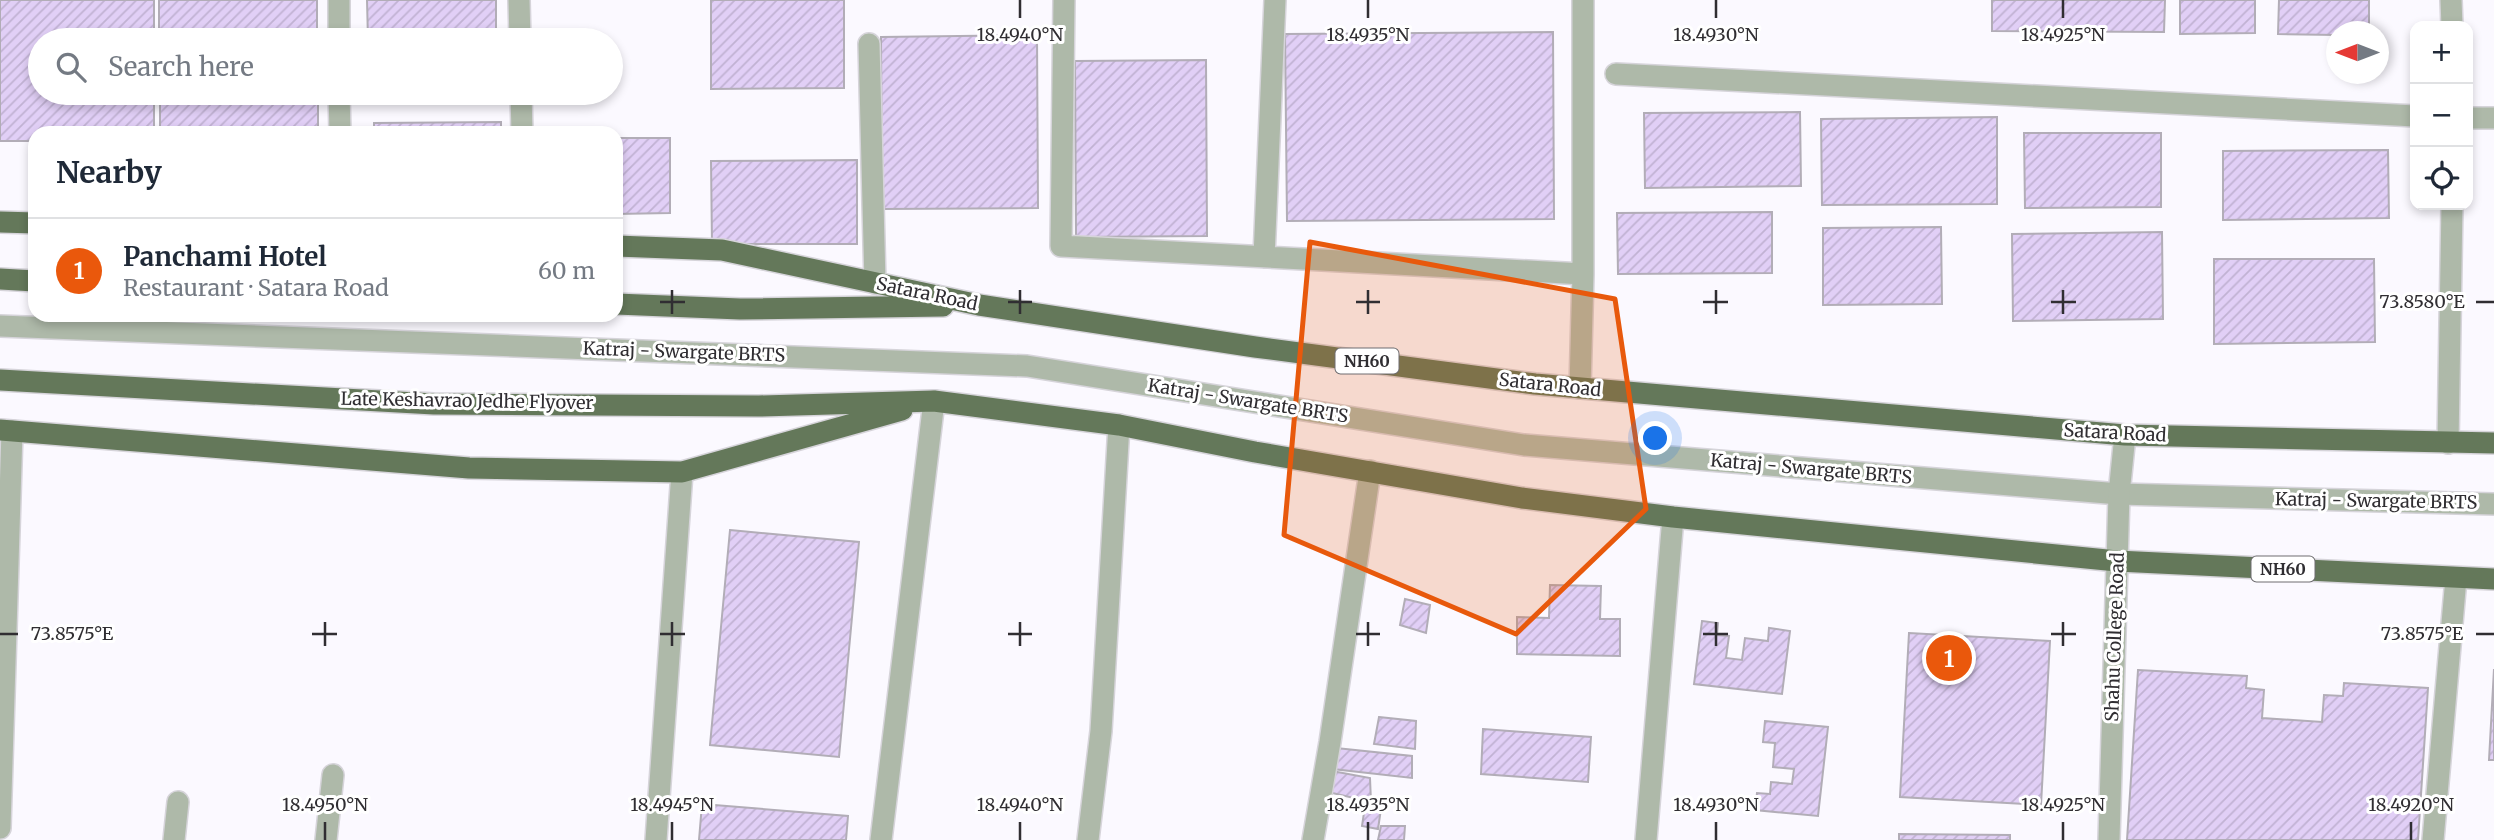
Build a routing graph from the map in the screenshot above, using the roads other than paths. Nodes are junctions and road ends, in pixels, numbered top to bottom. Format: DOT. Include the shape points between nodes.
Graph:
graph roads {
  1 [pos="339,0"];
  2 [pos="519,0"];
  3 [pos="1064,0"];
  4 [pos="1275,0"];
  5 [pos="1583,0"];
  6 [pos="2451,0"];
  7 [pos="2452,21"];
  8 [pos="339,28"];
  9 [pos="520,28"];
  10 [pos="869,44"];
  11 [pos="1616,74"];
  12 [pos="340,105"];
  13 [pos="521,105"];
  14 [pos="2410,116"];
  15 [pos="2473,118"];
  16 [pos="2494,118"];
  17 [pos="340,126"];
  18 [pos="522,126"];
  19 [pos="2452,210"];
  20 [pos="0,222"];
  21 [pos="28,223"];
  22 [pos="623,246"];
  23 [pos="1264,257"];
  24 [pos="1583,274"];
  25 [pos="0,279"];
  26 [pos="28,281"];
  27 [pos="875,283"];
  28 [pos="623,304"];
  29 [pos="979,305"];
  30 [pos="0,326"];
  31 [pos="0,380"];
  32 [pos="1580,388"];
  33 [pos="934,401"];
  34 [pos="1119,425"];
  35 [pos="6,430"];
  36 [pos="2125,435"];
  37 [pos="2448,443"];
  38 [pos="2494,443"];
  39 [pos="1370,471"];
  40 [pos="682,472"];
  41 [pos="2119,494"];
  42 [pos="2494,504"];
  43 [pos="1673,517"];
  44 [pos="2117,561"];
  45 [pos="2456,578"];
  46 [pos="2494,579"];
  47 [pos="333,775"];
  48 [pos="178,802"];
  49 [pos="0,828"];
  50 [pos="174,840"];
  51 [pos="326,840"];
  52 [pos="656,840"];
  53 [pos="881,840"];
  54 [pos="1088,840"];
  55 [pos="1313,840"];
  56 [pos="1646,840"];
  57 [pos="2109,840"];
  58 [pos="2433,840"];
  1 -- 8 [label="street"];
  2 -- 9 [label="street"];
  3 -- 23 [label="street" via="1061,246"];
  4 -- 23 [label="street"];
  5 -- 24 [label="street"];
  6 -- 7 [label="street"];
  10 -- 27 [label="street"];
  11 -- 14 [label="street"];
  12 -- 17 [label="street"];
  13 -- 18 [label="street"];
  15 -- 16 [label="street"];
  19 -- 37 [label="street"];
  20 -- 21 [label="highway"];
  22 -- 27 [label="highway, Satara Road / NH60" via="722,250"];
  23 -- 24 [label="street"];
  24 -- 32 [label="street"];
  25 -- 26 [label="highway"];
  27 -- 29 [label="highway, Satara Road / NH60"];
  28 -- 29 [label="highway" via="740,309"];
  29 -- 32 [label="highway, Satara Road / NH60" via="1255,347"];
  30 -- 41 [label="street, Katraj - Swargate BRTS" via="1027,366 1524,445"];
  31 -- 33 [label="highway, Late Keshavrao Jedhe Flyover / NH60" via="434,404"];
  32 -- 36 [label="highway, Satara Road / NH60"];
  33 -- 34 [label="highway, NH60"];
  33 -- 40 [label="highway"];
  33 -- 53 [label="street"];
  34 -- 39 [label="highway, NH60"];
  34 -- 54 [label="street" via="1101,731"];
  35 -- 40 [label="highway" via="468,468"];
  35 -- 49 [label="street"];
  36 -- 37 [label="highway, Satara Road / NH60"];
  36 -- 41 [label="street, Shahu College Road"];
  37 -- 38 [label="highway, Satara Road / NH60"];
  39 -- 43 [label="highway, NH60" via="1522,498"];
  39 -- 55 [label="street"];
  40 -- 52 [label="street"];
  41 -- 42 [label="street, Katraj - Swargate BRTS"];
  41 -- 44 [label="street, Shahu College Road"];
  43 -- 44 [label="highway, NH60"];
  43 -- 56 [label="street"];
  44 -- 45 [label="highway, NH60"];
  44 -- 57 [label="street, Shahu College Road"];
  45 -- 46 [label="highway, NH60"];
  45 -- 58 [label="street"];
  47 -- 51 [label="street"];
  48 -- 50 [label="street"];
}
